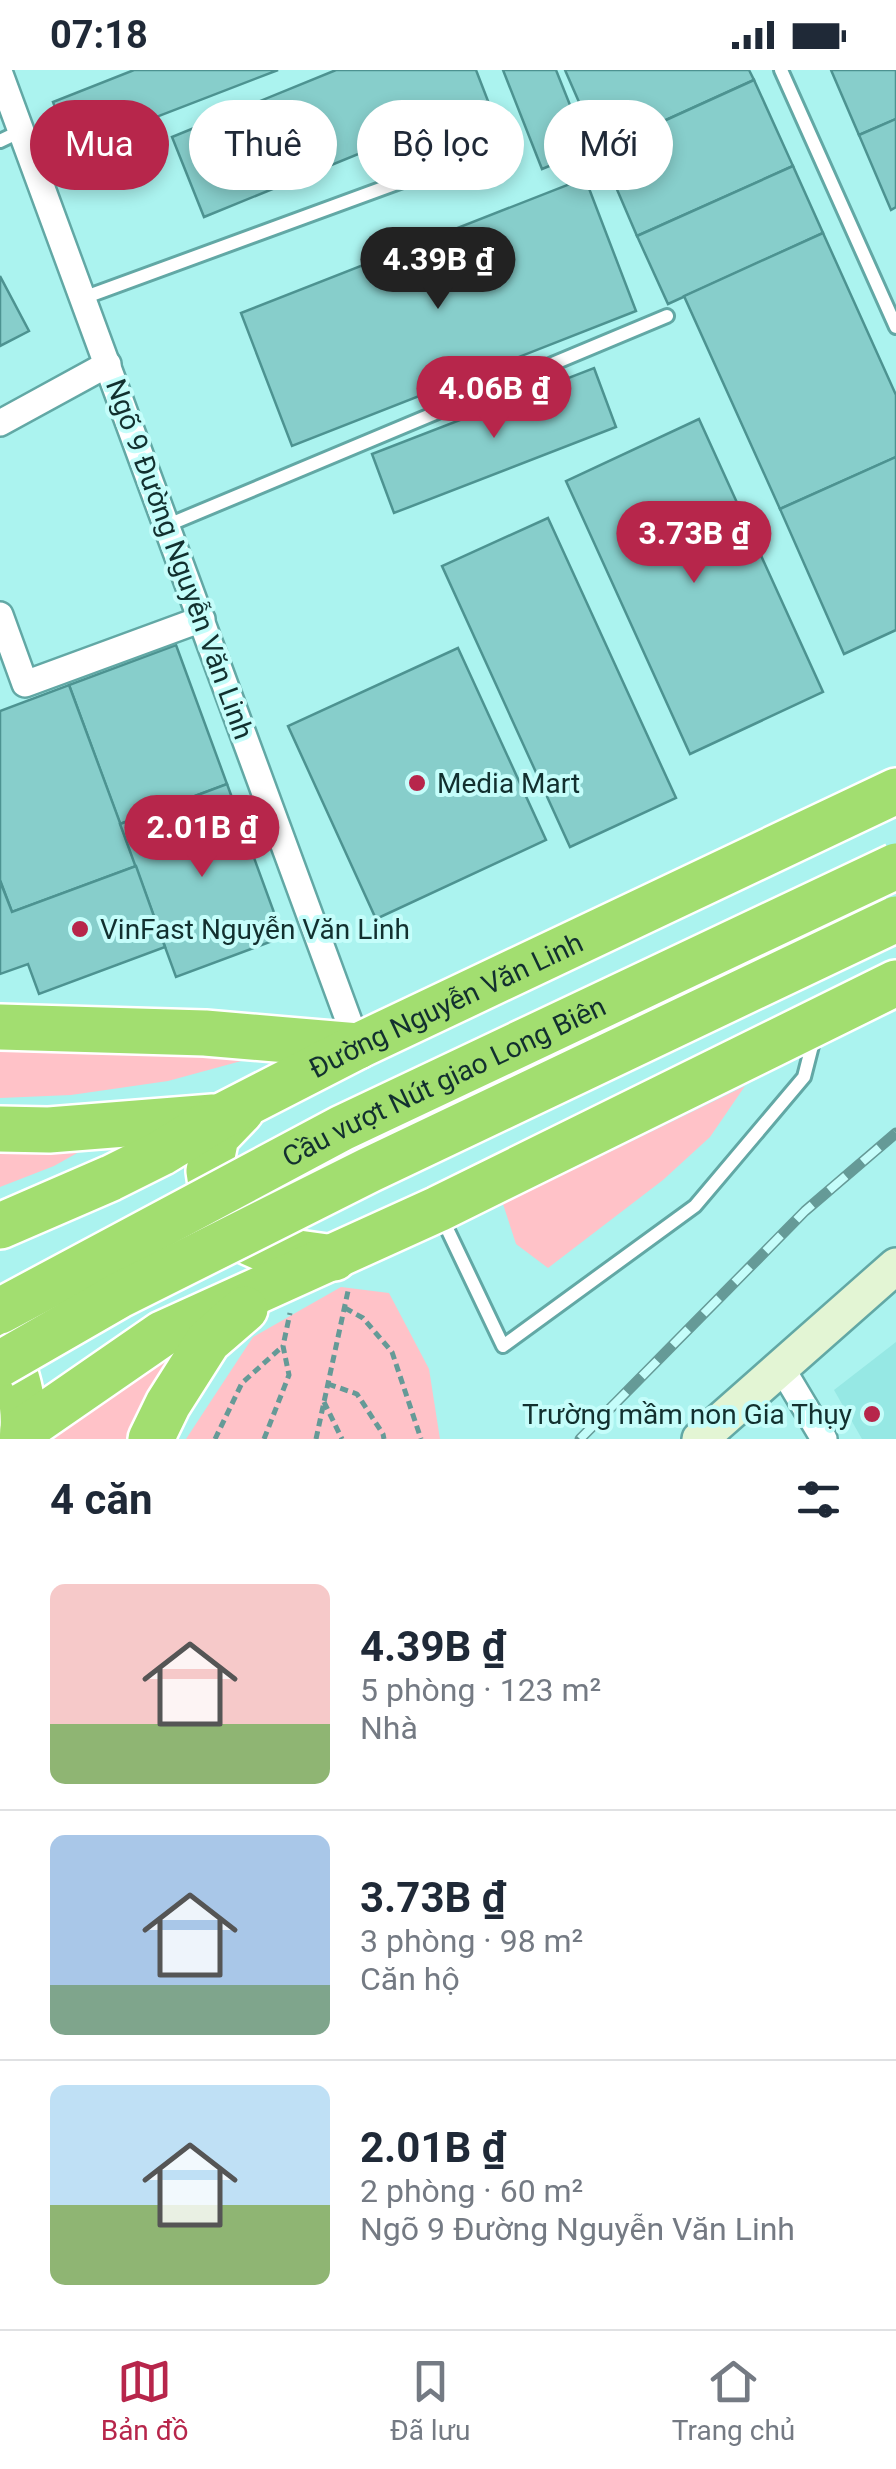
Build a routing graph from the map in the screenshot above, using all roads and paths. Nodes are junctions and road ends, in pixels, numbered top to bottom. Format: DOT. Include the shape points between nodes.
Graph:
graph roads {
  1 [pos="781,70"];
  2 [pos="0,74"];
  3 [pos="11,136"];
  4 [pos="378,190"];
  5 [pos="83,298"];
  6 [pos="667,316"];
  7 [pos="896,327"];
  8 [pos="108,364"];
  9 [pos="0,423"];
  10 [pos="168,525"];
  11 [pos="0,614"];
  12 [pos="202,619"];
  13 [pos="5,645"];
  14 [pos="896,790"];
  15 [pos="896,866"];
  16 [pos="896,920"];
  17 [pos="896,983"];
  18 [pos="818,1022"];
  19 [pos="0,1026"];
  20 [pos="358,1046"];
  21 [pos="234,1110"];
  22 [pos="0,1129"];
  23 [pos="438,1209"];
  24 [pos="0,1226"];
  25 [pos="896,1266"];
  26 [pos="345,1270"];
  27 [pos="283,1292"];
  28 [pos="344,1308"];
  29 [pos="0,1311"];
  30 [pos="0,1331"];
  31 [pos="282,1346"];
  32 [pos="0,1364"];
  33 [pos="781,1367"];
  34 [pos="328,1384"];
  35 [pos="324,1402"];
  36 [pos="22,1434"];
  37 [pos="151,1439"];
  38 [pos="215,1439"];
  39 [pos="264,1439"];
  40 [pos="316,1439"];
  41 [pos="342,1439"];
  42 [pos="384,1439"];
  43 [pos="421,1439"];
  44 [pos="700,1439"];
  45 [pos="824,1439"];
  1 -- 7 [label="lane"];
  2 -- 3 [label="street, Ngõ 9 Đường Nguyễn Văn Linh"];
  3 -- 5 [label="street, Ngõ 9 Đường Nguyễn Văn Linh"];
  4 -- 5 [label="lane"];
  5 -- 8 [label="street, Ngõ 9 Đường Nguyễn Văn Linh"];
  6 -- 10 [label="lane"];
  8 -- 9 [label="street"];
  8 -- 10 [label="street, Ngõ 9 Đường Nguyễn Văn Linh"];
  10 -- 12 [label="street, Ngõ 9 Đường Nguyễn Văn Linh"];
  11 -- 13 [label="street"];
  12 -- 13 [label="street" via="25,684"];
  12 -- 20 [label="street, Ngõ 9 Đường Nguyễn Văn Linh"];
  14 -- 20 [label="highway, Đường Nguyễn Văn Linh"];
  15 -- 29 [label="highway, Cầu vượt Nút giao Long Biên, bridge" via="342,1128"];
  16 -- 32 [label="highway, Cầu vượt Nút giao Long Biên, bridge" via="368,1170 118,1296"];
  17 -- 18 [label="highway"];
  18 -- 23 [label="highway"];
  18 -- 23 [label="lane" via="804,1076 695,1206 503,1346"];
  19 -- 20 [label="highway"];
  20 -- 21 [label="highway, Đường Nguyễn Văn Linh"];
  21 -- 22 [label="highway"];
  21 -- 24 [label="highway, Đường Nguyễn Văn Linh" via="112,1178"];
  21 -- 26 [label="highway" via="216,1138 208,1171 214,1205 236,1236"];
  23 -- 26 [label="highway"];
  25 -- 33 [label="street"];
  26 -- 27 [label="highway"];
  26 -- 28 [label="path"];
  27 -- 31 [label="path"];
  27 -- 36 [label="highway" via="162,1334"];
  27 -- 37 [label="highway" via="208,1341"];
  28 -- 34 [label="path"];
  28 -- 43 [label="path" via="363,1318 392,1352"];
  30 -- 36 [label="highway" via="18,1377"];
  31 -- 38 [label="path" via="242,1383"];
  31 -- 39 [label="path" via="290,1375"];
  33 -- 44 [label="street"];
  33 -- 45 [label="street"];
  34 -- 35 [label="path"];
  34 -- 42 [label="path" via="357,1394"];
  35 -- 40 [label="path"];
  35 -- 41 [label="path"];
}
